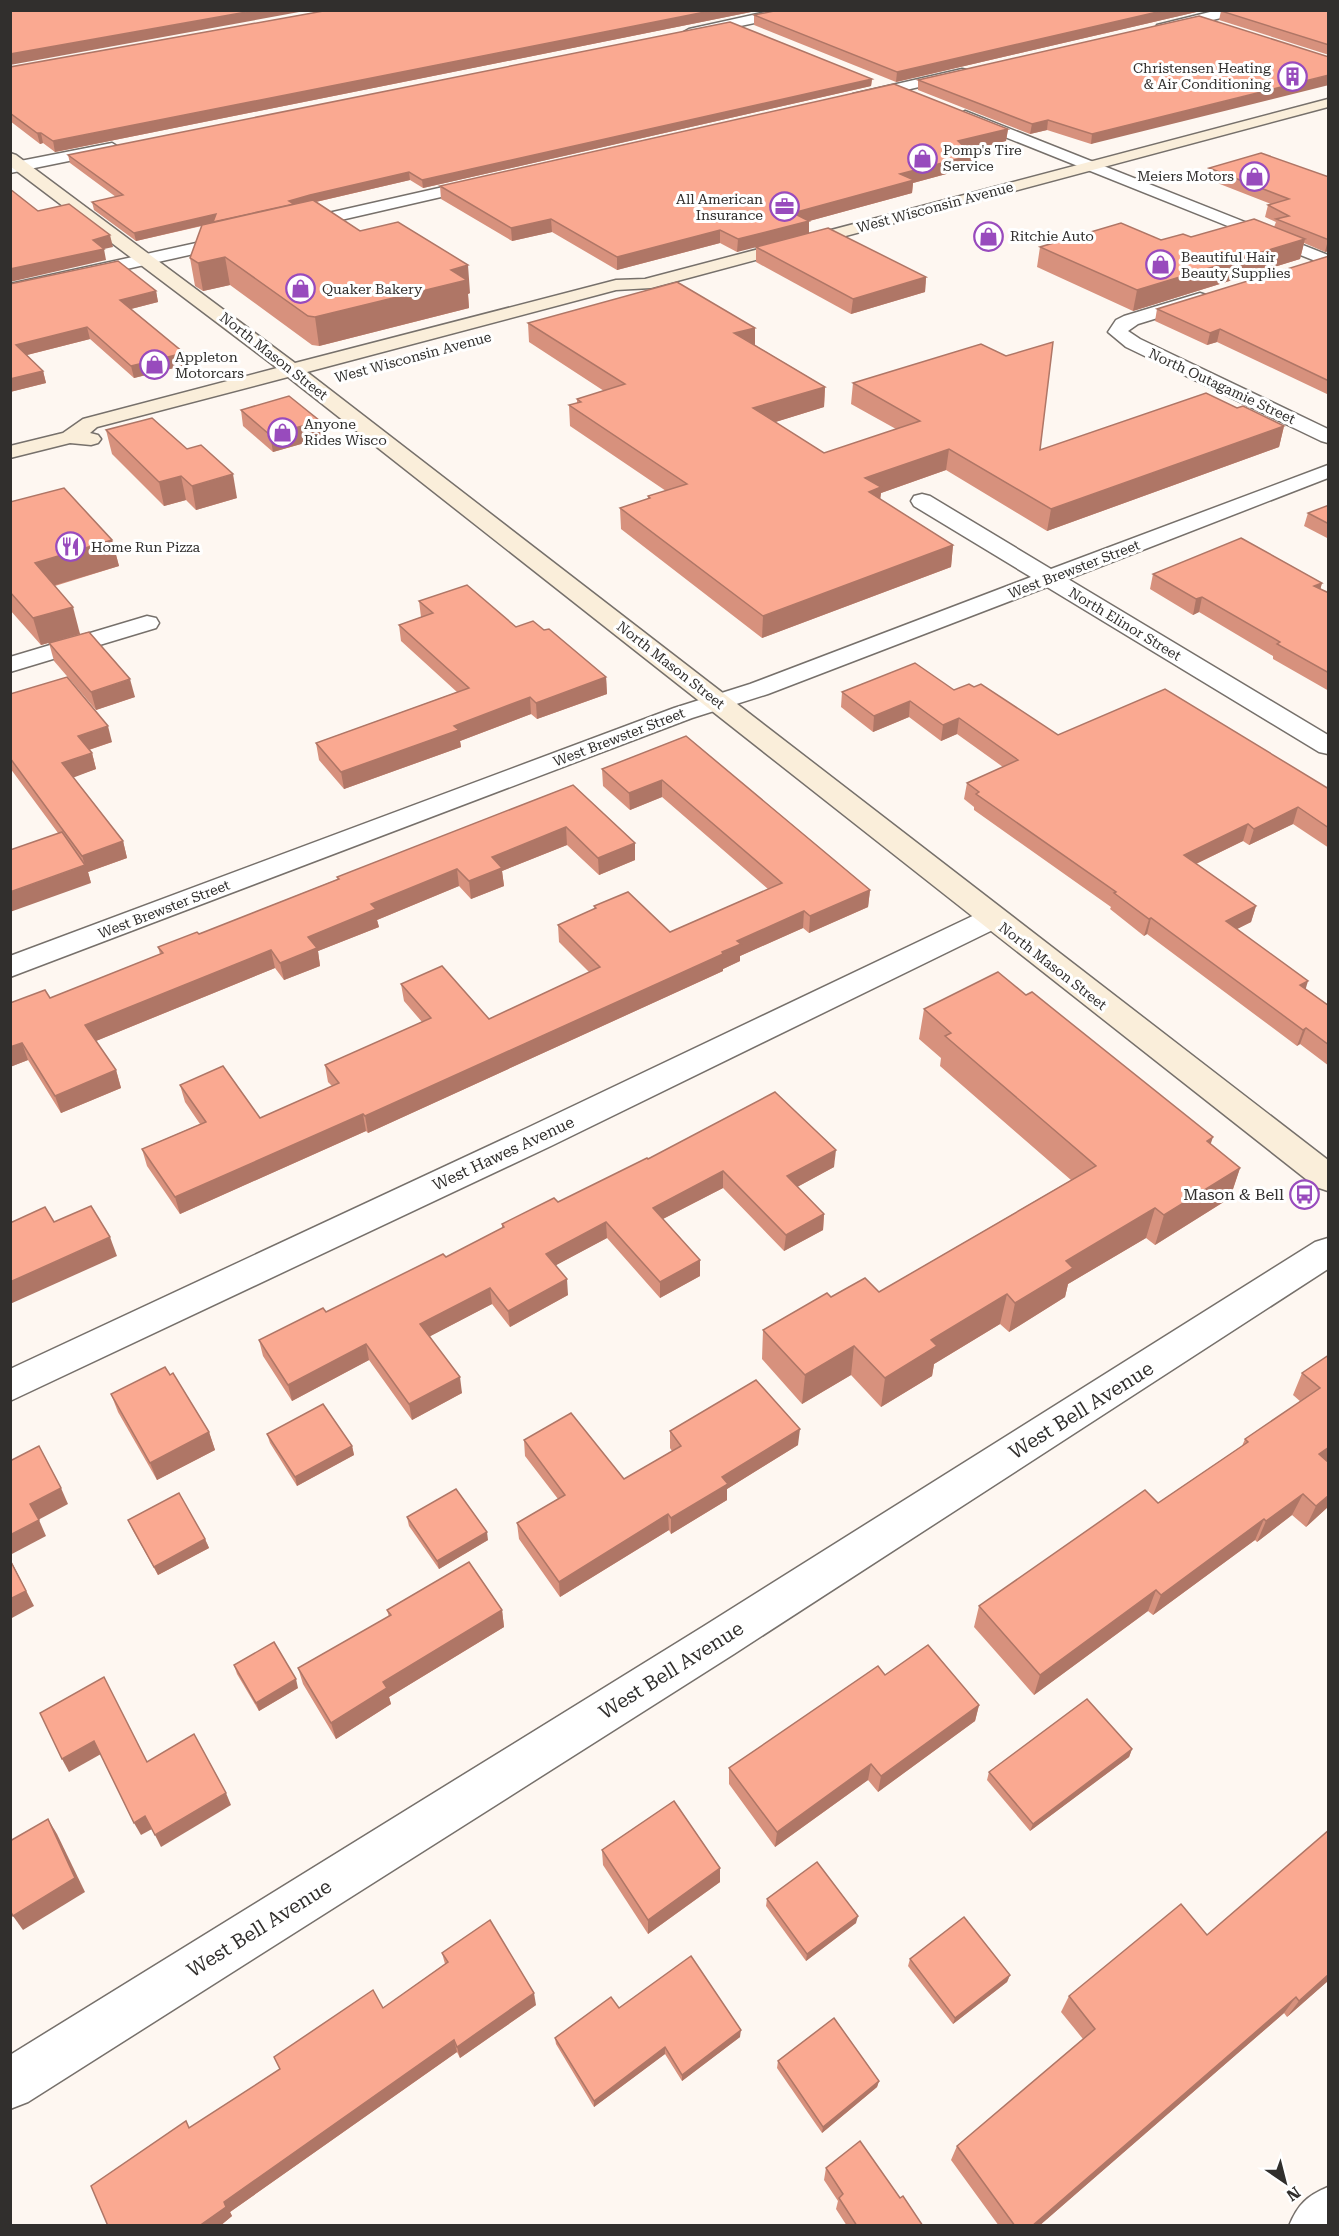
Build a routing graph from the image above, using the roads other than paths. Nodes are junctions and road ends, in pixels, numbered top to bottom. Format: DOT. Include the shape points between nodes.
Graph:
graph roads {
  1 [pos="798,10"];
  2 [pos="1170,10"];
  3 [pos="1238,10"];
  4 [pos="709,15"];
  5 [pos="1198,19"];
  6 [pos="732,24"];
  7 [pos="1225,28"];
  8 [pos="1150,30"];
  9 [pos="756,33"];
  10 [pos="670,36"];
  11 [pos="981,69"];
  12 [pos="872,79"];
  13 [pos="895,88"];
  14 [pos="921,99"];
  15 [pos="843,100"];
  16 [pos="1329,103"];
  17 [pos="952,111"];
  18 [pos="127,145"];
  19 [pos="14,164"];
  20 [pos="1090,166"];
  21 [pos="493,181"];
  22 [pos="279,229"];
  23 [pos="257,234"];
  24 [pos="146,259"];
  25 [pos="1327,259"];
  26 [pos="1302,266"];
  27 [pos="645,284"];
  28 [pos="10,291"];
  29 [pos="1212,295"];
  30 [pos="408,359"];
  31 [pos="312,378"];
  32 [pos="195,416"];
  33 [pos="70,437"];
  34 [pos="1329,437"];
  35 [pos="10,452"];
  36 [pos="1329,471"];
  37 [pos="922,501"];
  38 [pos="1048,579"];
  39 [pos="147,623"];
  40 [pos="10,665"];
  41 [pos="718,702"];
  42 [pos="1329,746"];
  43 [pos="993,918"];
  44 [pos="10,967"];
  45 [pos="1329,1178"];
  46 [pos="1329,1252"];
  47 [pos="10,1386"];
  48 [pos="10,2084"];
  49 [pos="1329,2213"];
  50 [pos="1315,2226"];
  1 -- 6 [label="street"];
  2 -- 5 [label="street"];
  3 -- 5 [label="street"];
  4 -- 6 [label="street"];
  5 -- 7 [label="street"];
  5 -- 8 [label="street"];
  6 -- 9 [label="street"];
  6 -- 10 [label="street"];
  11 -- 13 [label="street"];
  12 -- 13 [label="street"];
  13 -- 14 [label="street"];
  13 -- 15 [label="street"];
  16 -- 20 [label="main road, West Wisconsin Avenue"];
  17 -- 20 [label="street"];
  18 -- 19 [label="street"];
  19 -- 24 [label="main road, North Mason Street"];
  20 -- 25 [label="street"];
  20 -- 27 [label="main road, West Wisconsin Avenue"];
  21 -- 22 [label="street"];
  23 -- 24 [label="street"];
  24 -- 28 [label="street"];
  24 -- 31 [label="main road, North Mason Street"];
  25 -- 26 [label="street"];
  27 -- 30 [label="main road, West Wisconsin Avenue" via="633,298"];
  27 -- 31 [label="main road, West Wisconsin Avenue" via="616,285 574,296 533,315"];
  29 -- 34 [label="street, North Outagamie Street" via="1131,320 1117,332 1132,343"];
  31 -- 32 [label="main road"];
  31 -- 33 [label="main road" via="90,423"];
  31 -- 33 [label="main road" via="274,384 125,425 105,440"];
  31 -- 41 [label="main road, North Mason Street"];
  33 -- 35 [label="main road"];
  36 -- 38 [label="street, West Brewster Street"];
  37 -- 38 [label="street, North Elinor Street"];
  38 -- 41 [label="street, West Brewster Street"];
  38 -- 42 [label="street, North Elinor Street"];
  39 -- 40 [label="street"];
  41 -- 43 [label="main road, North Mason Street"];
  41 -- 44 [label="street, West Brewster Street"];
  43 -- 45 [label="main road, North Mason Street"];
  43 -- 47 [label="street, West Hawes Avenue"];
  46 -- 48 [label="street, West Bell Avenue"];
  49 -- 50 [label="street"];
}
